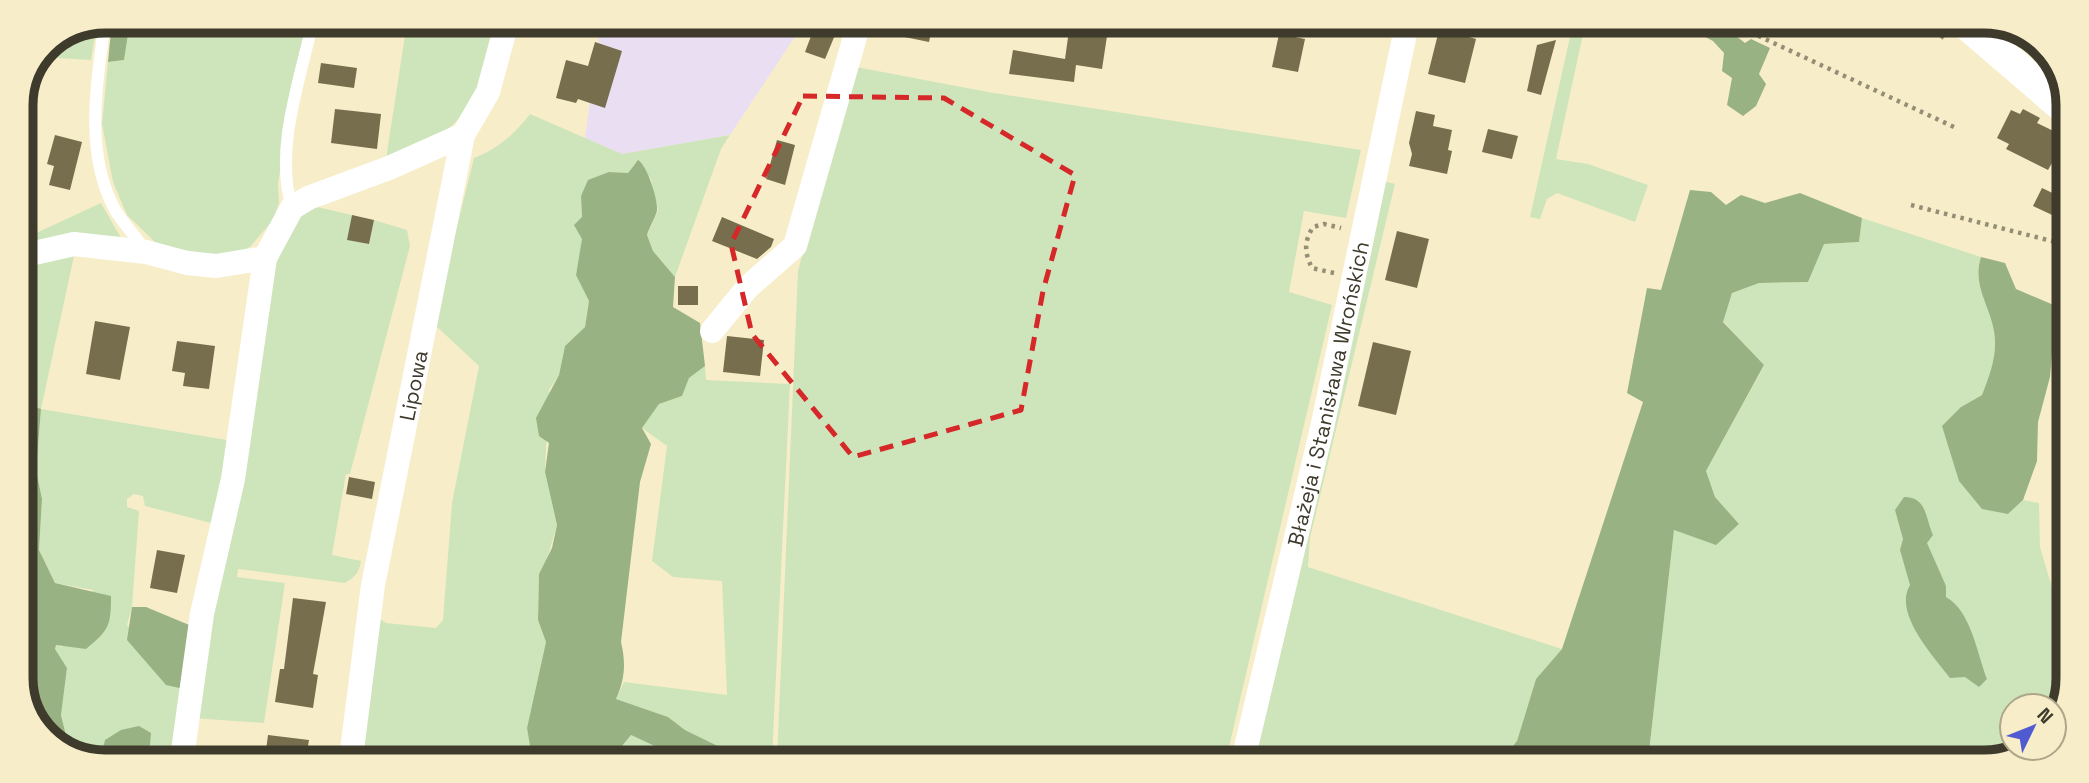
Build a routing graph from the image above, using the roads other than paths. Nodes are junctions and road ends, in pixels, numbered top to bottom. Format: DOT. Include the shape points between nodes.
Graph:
graph roads {
  1 [pos="103,33"];
  2 [pos="311,33"];
  3 [pos="504,33"];
  4 [pos="856,33"];
  5 [pos="1405,33"];
  6 [pos="1959,35"];
  7 [pos="2056,101"];
  8 [pos="463,135"];
  9 [pos="292,208"];
  10 [pos="146,252"];
  11 [pos="33,253"];
  12 [pos="265,258"];
  13 [pos="712,331"];
  14 [pos="183,750"];
  15 [pos="352,750"];
  16 [pos="1245,750"];
  1 -- 10 [label="lane" via="94,103 106,188 114,208"];
  2 -- 9 [label="lane" via="288,142 286,171"];
  3 -- 8 [label="street, Lipowa" via="488,92"];
  4 -- 13 [label="street" via="795,246 748,288"];
  5 -- 16 [label="street, Błażeja i Stanisława Wrońskich" via="1322,428"];
  6 -- 7 [label="street"];
  8 -- 9 [label="street"];
  8 -- 15 [label="street, Lipowa" via="365,596"];
  9 -- 12 [label="street"];
  10 -- 11 [label="street" via="74,244"];
  10 -- 12 [label="street" via="216,266"];
  12 -- 14 [label="street" via="235,467 202,614"];
}
